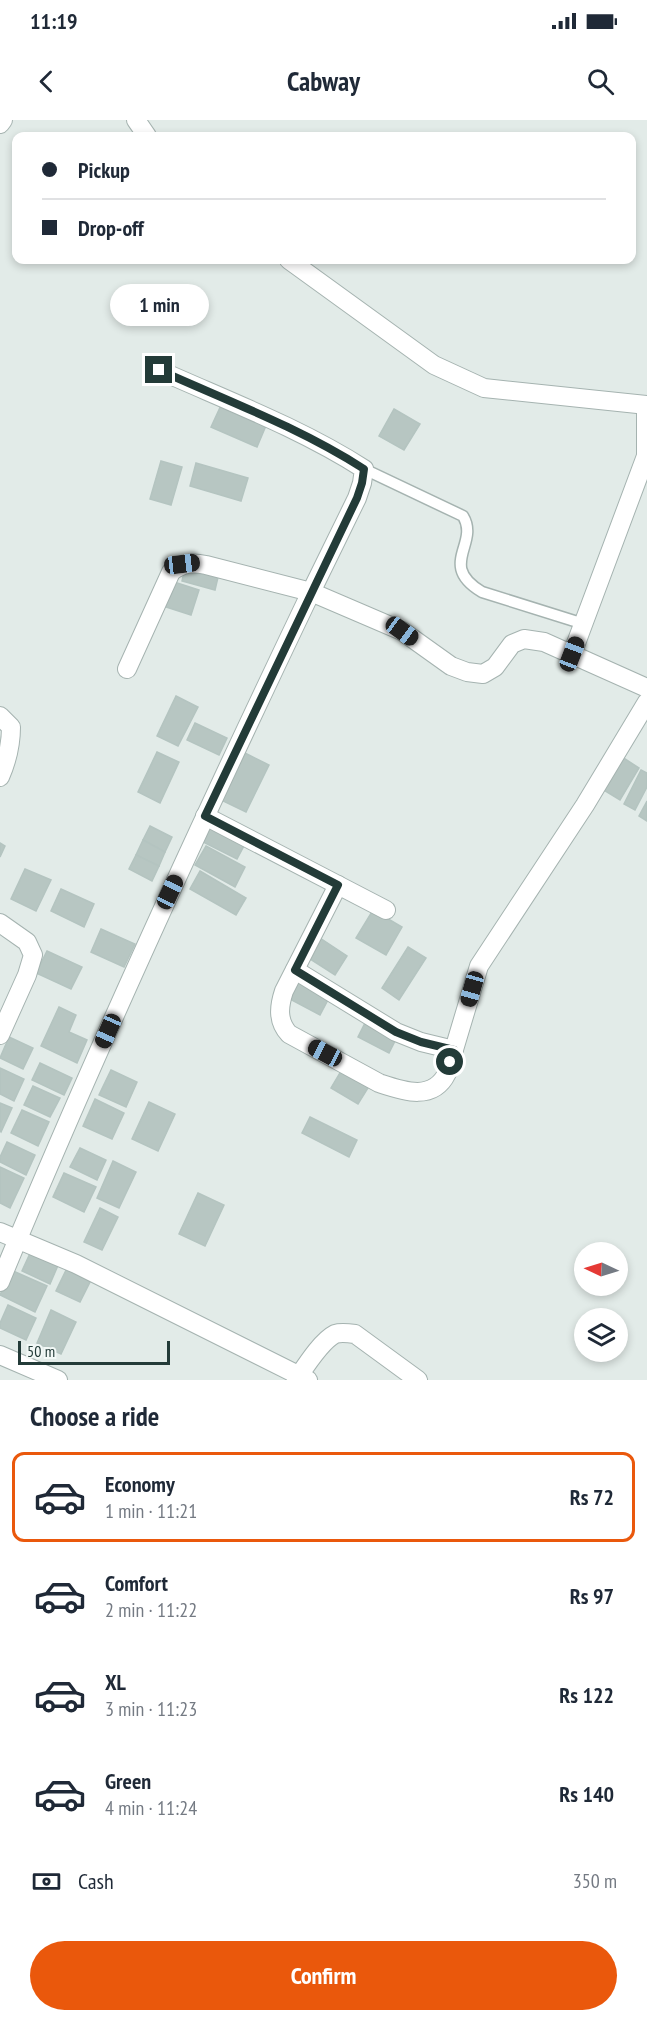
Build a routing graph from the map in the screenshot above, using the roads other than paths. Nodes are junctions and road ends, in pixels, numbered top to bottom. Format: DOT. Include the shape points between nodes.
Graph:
graph roads {
  1 [pos="3,120"];
  2 [pos="0,124"];
  3 [pos="295,264"];
  4 [pos="159,370"];
  5 [pos="647,405"];
  6 [pos="364,469"];
  7 [pos="311,592"];
  8 [pos="584,624"];
  9 [pos="572,654"];
  10 [pos="127,669"];
  11 [pos="647,688"];
  12 [pos="647,702"];
  13 [pos="0,716"];
  14 [pos="0,777"];
  15 [pos="205,816"];
  16 [pos="338,885"];
  17 [pos="386,910"];
  18 [pos="0,923"];
  19 [pos="295,970"];
  20 [pos="0,1035"];
  21 [pos="454,1050"];
  22 [pos="0,1232"];
  23 [pos="17,1241"];
  24 [pos="0,1282"];
  25 [pos="0,1355"];
  26 [pos="301,1378"];
  27 [pos="58,1380"];
  28 [pos="418,1380"];
  1 -- 2 [label="street"];
  3 -- 5 [label="street" via="434,365 484,388"];
  4 -- 6 [label="street" via="338,452"];
  5 -- 8 [label="street" via="646,456"];
  6 -- 7 [label="street" via="357,498"];
  6 -- 8 [label="lane" via="463,516 467,532 461,568 470,585"];
  7 -- 9 [label="street" via="402,631 451,666 467,672 483,674 495,667 512,644 524,639 544,642"];
  7 -- 10 [label="street" via="207,565 182,564 171,572"];
  7 -- 15 [label="street"];
  8 -- 9 [label="street"];
  9 -- 11 [label="street"];
  12 -- 21 [label="street" via="479,966"];
  13 -- 14 [label="street" via="11,727 11,738"];
  15 -- 16 [label="street"];
  15 -- 23 [label="street"];
  16 -- 17 [label="street"];
  16 -- 19 [label="street"];
  18 -- 20 [label="street" via="27,942 33,955"];
  19 -- 21 [label="street" via="396,1032"];
  19 -- 21 [label="street" via="280,1005 283,1028 378,1083 422,1092 433,1090 442,1084"];
  22 -- 23 [label="street"];
  23 -- 24 [label="street"];
  23 -- 26 [label="street" via="76,1264"];
  25 -- 27 [label="street"];
  26 -- 28 [label="street" via="327,1340 337,1333 346,1333 355,1334"];
}
